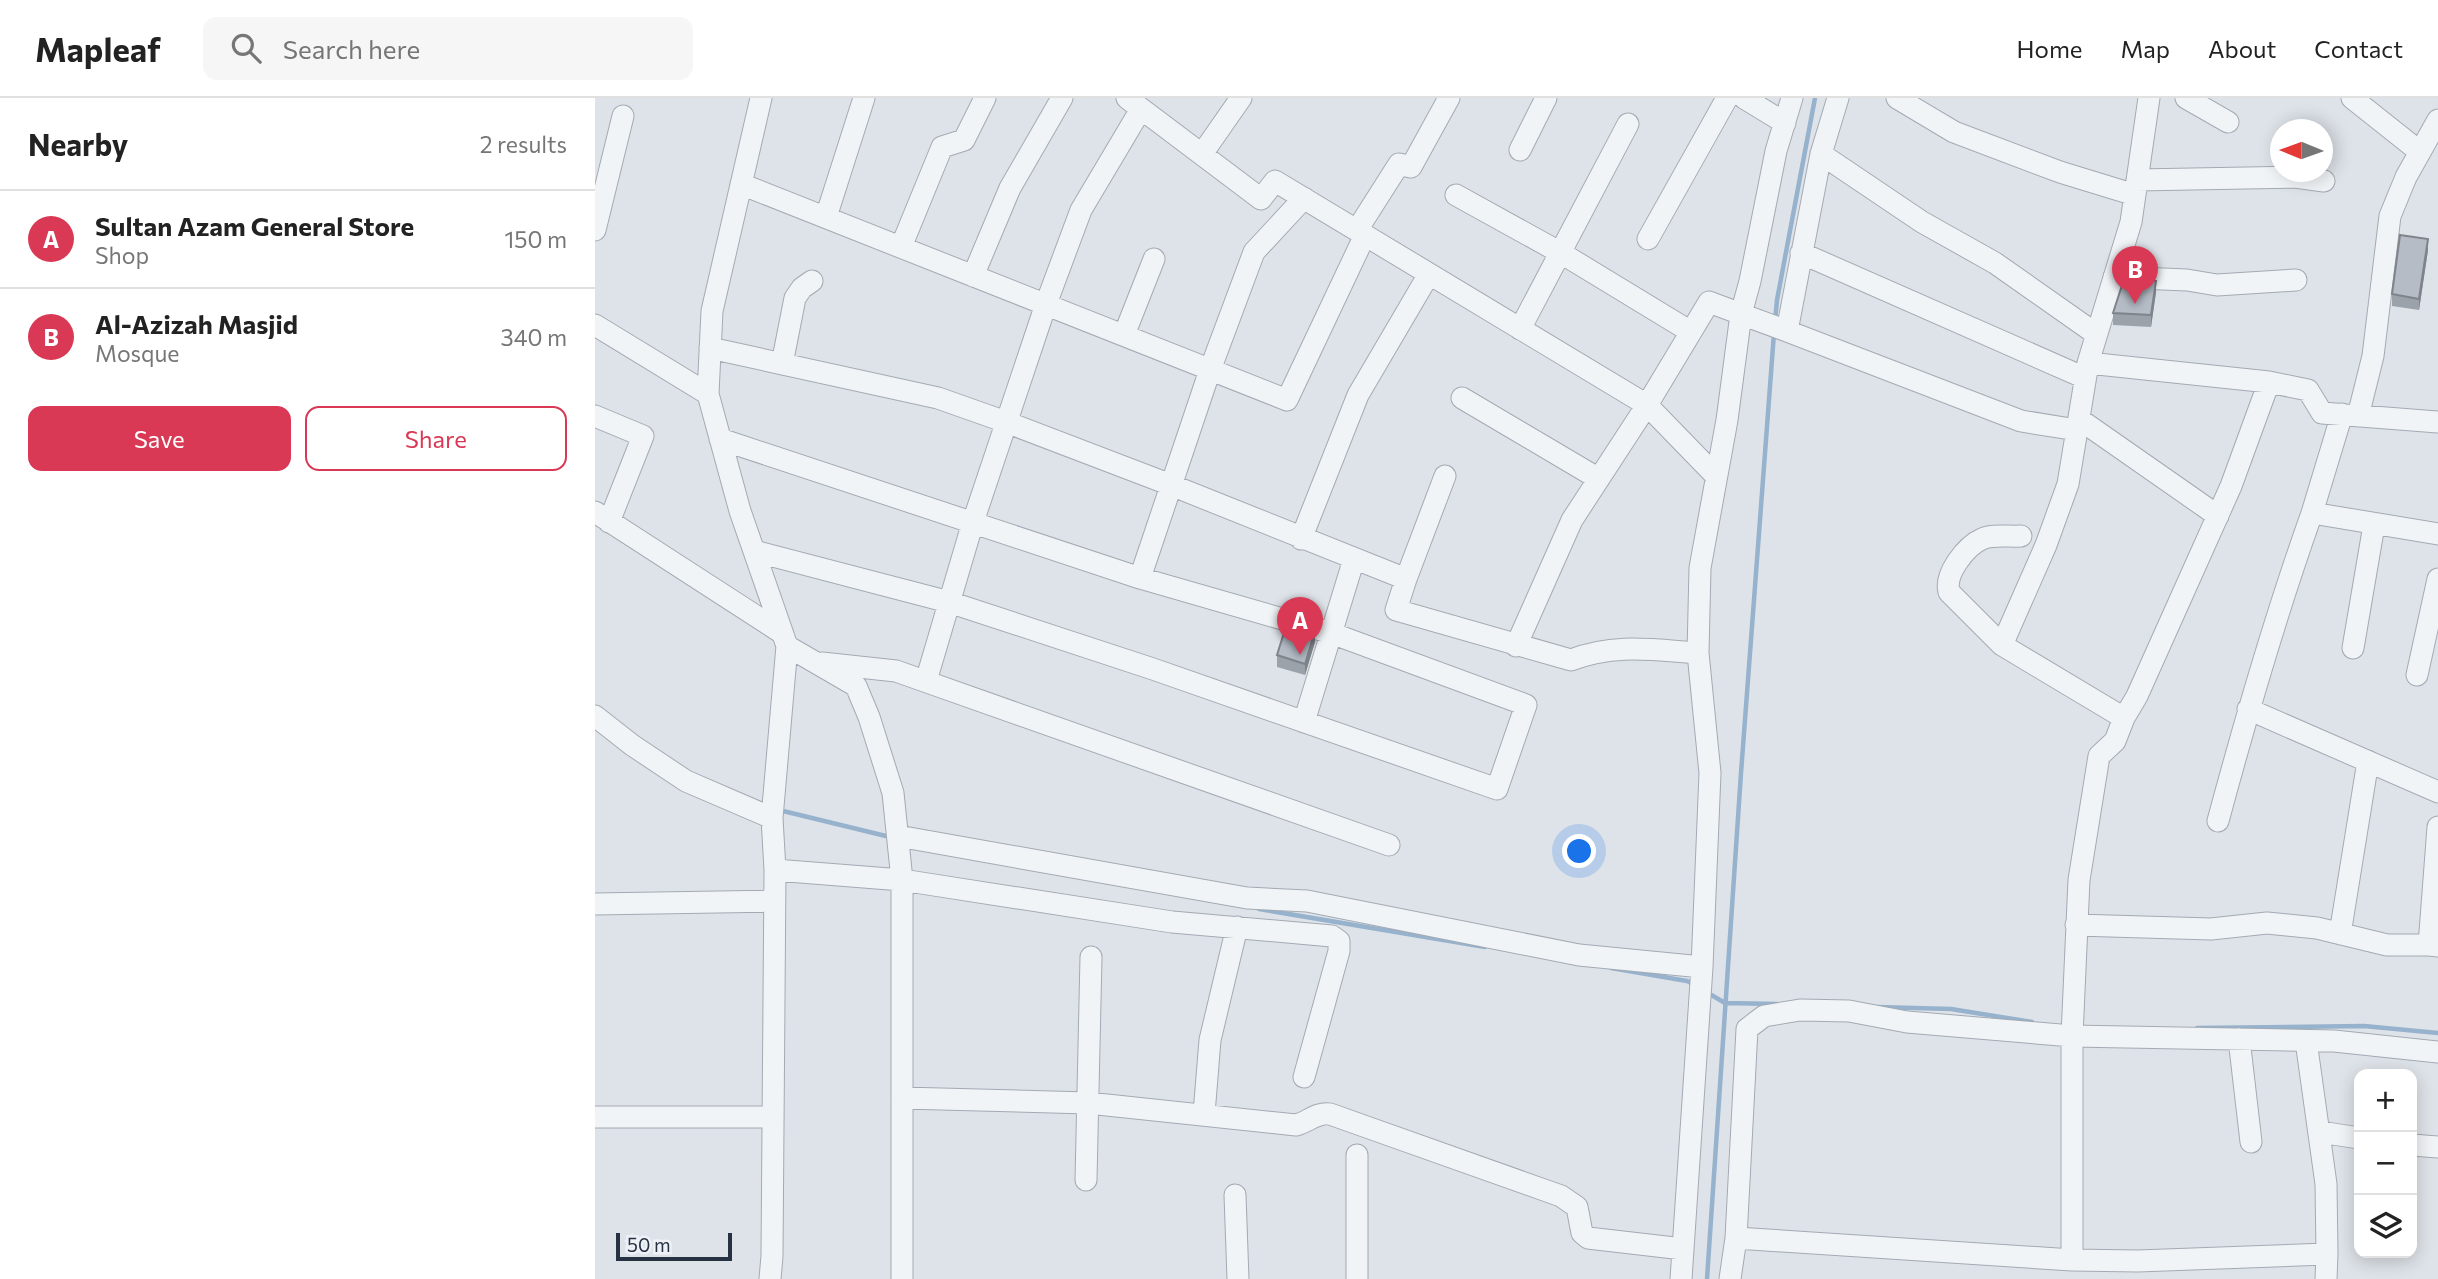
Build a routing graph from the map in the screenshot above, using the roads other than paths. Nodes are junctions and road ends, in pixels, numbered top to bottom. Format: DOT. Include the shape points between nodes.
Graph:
graph roads {
  1 [pos="761,98"];
  2 [pos="865,98"];
  3 [pos="985,98"];
  4 [pos="1062,98"];
  5 [pos="1241,98"];
  6 [pos="1448,98"];
  7 [pos="1546,98"];
  8 [pos="1727,98"];
  9 [pos="1744,98"];
  10 [pos="1792,98"];
  11 [pos="1838,98"];
  12 [pos="1897,98"];
  13 [pos="2149,98"];
  14 [pos="2186,98"];
  15 [pos="2352,98"];
  16 [pos="1134,103"];
  17 [pos="623,116"];
  18 [pos="2438,120"];
  19 [pos="2228,122"];
  20 [pos="1628,124"];
  21 [pos="1785,124"];
  22 [pos="1520,150"];
  23 [pos="2420,152"];
  24 [pos="1202,154"];
  25 [pos="1821,154"];
  26 [pos="2270,179"];
  27 [pos="741,184"];
  28 [pos="2136,187"];
  29 [pos="1456,195"];
  30 [pos="1304,198"];
  31 [pos="826,217"];
  32 [pos="595,230"];
  33 [pos="1361,233"];
  34 [pos="1648,239"];
  35 [pos="901,247"];
  36 [pos="1561,253"];
  37 [pos="1801,253"];
  38 [pos="1154,259"];
  39 [pos="1429,274"];
  40 [pos="972,275"];
  41 [pos="2114,277"];
  42 [pos="2296,280"];
  43 [pos="812,281"];
  44 [pos="1046,304"];
  45 [pos="1747,316"];
  46 [pos="595,325"];
  47 [pos="1520,329"];
  48 [pos="1783,330"];
  49 [pos="1691,332"];
  50 [pos="2096,334"];
  51 [pos="1124,335"];
  52 [pos="710,348"];
  53 [pos="782,364"];
  54 [pos="1210,370"];
  55 [pos="2086,370"];
  56 [pos="2269,382"];
  57 [pos="708,394"];
  58 [pos="1462,398"];
  59 [pos="1647,405"];
  60 [pos="2350,415"];
  61 [pos="595,416"];
  62 [pos="1006,422"];
  63 [pos="2438,422"];
  64 [pos="2078,425"];
  65 [pos="720,439"];
  66 [pos="1445,476"];
  67 [pos="1716,476"];
  68 [pos="1599,479"];
  69 [pos="1171,485"];
  70 [pos="2312,513"];
  71 [pos="2218,516"];
  72 [pos="602,517"];
  73 [pos="973,522"];
  74 [pos="2374,525"];
  75 [pos="2438,534"];
  76 [pos="2021,536"];
  77 [pos="1301,539"];
  78 [pos="754,551"];
  79 [pos="1354,559"];
  80 [pos="1140,578"];
  81 [pos="1406,579"];
  82 [pos="2438,579"];
  83 [pos="949,602"];
  84 [pos="1331,633"];
  85 [pos="784,640"];
  86 [pos="2002,645"];
  87 [pos="1516,646"];
  88 [pos="2353,648"];
  89 [pos="1698,653"];
  90 [pos="814,662"];
  91 [pos="2417,675"];
  92 [pos="926,681"];
  93 [pos="2248,709"];
  94 [pos="595,716"];
  95 [pos="2124,718"];
  96 [pos="1304,722"];
  97 [pos="2368,761"];
  98 [pos="2438,792"];
  99 [pos="772,818"];
  100 [pos="2218,821"];
  101 [pos="2438,827"];
  102 [pos="898,836"];
  103 [pos="1389,845"];
  104 [pos="775,870"];
  105 [pos="902,880"];
  106 [pos="774,901"];
  107 [pos="595,904"];
  108 [pos="2076,925"];
  109 [pos="1237,927"];
  110 [pos="2340,934"];
  111 [pos="2434,946"];
  112 [pos="1091,957"];
  113 [pos="1702,967"];
  114 [pos="2072,1035"];
  115 [pos="2239,1039"];
  116 [pos="2307,1041"];
  117 [pos="2438,1052"];
  118 [pos="1304,1077"];
  119 [pos="902,1098"];
  120 [pos="1088,1103"];
  121 [pos="1203,1114"];
  122 [pos="595,1116"];
  123 [pos="773,1116"];
  124 [pos="2320,1132"];
  125 [pos="2354,1137"];
  126 [pos="2251,1142"];
  127 [pos="2417,1145"];
  128 [pos="2438,1147"];
  129 [pos="1357,1155"];
  130 [pos="1086,1180"];
  131 [pos="1235,1195"];
  132 [pos="1736,1238"];
  133 [pos="1683,1250"];
  134 [pos="2327,1254"];
  135 [pos="2085,1267"];
  136 [pos="2167,1269"];
  137 [pos="769,1279"];
  138 [pos="902,1279"];
  139 [pos="1238,1279"];
  140 [pos="1357,1279"];
  141 [pos="1681,1279"];
  142 [pos="1730,1279"];
  143 [pos="2326,1279"];
  1 -- 27 [label="street"];
  2 -- 31 [label="street"];
  3 -- 35 [label="street" via="964,140 942,148"];
  4 -- 40 [label="street" via="1010,188"];
  5 -- 24 [label="street"];
  6 -- 33 [label="street" via="1411,167 1399,164"];
  7 -- 22 [label="street"];
  8 -- 34 [label="street"];
  9 -- 21 [label="street"];
  10 -- 21 [label="street"];
  11 -- 25 [label="street"];
  12 -- 28 [label="street" via="1954,132 2060,172"];
  13 -- 28 [label="street"];
  14 -- 19 [label="street"];
  15 -- 23 [label="street"];
  16 -- 24 [label="street"];
  16 -- 44 [label="street" via="1081,210"];
  17 -- 32 [label="street"];
  18 -- 23 [label="street"];
  20 -- 36 [label="street"];
  21 -- 45 [label="street" via="1750,281"];
  23 -- 60 [label="street" via="2390,216 2373,356"];
  24 -- 30 [label="street" via="1261,199 1275,181"];
  25 -- 37 [label="street"];
  25 -- 50 [label="street" via="1922,222 1995,263"];
  26 -- 28 [label="street"];
  27 -- 31 [label="street"];
  27 -- 52 [label="street" via="712,311"];
  28 -- 41 [label="street"];
  29 -- 36 [label="street"];
  30 -- 33 [label="street"];
  30 -- 54 [label="street" via="1254,252"];
  31 -- 35 [label="street"];
  33 -- 39 [label="street"];
  33 -- 54 [label="street" via="1287,400"];
  35 -- 40 [label="street"];
  36 -- 47 [label="street"];
  36 -- 49 [label="street"];
  37 -- 48 [label="street"];
  37 -- 55 [label="street"];
  38 -- 51 [label="street"];
  39 -- 47 [label="street"];
  39 -- 77 [label="street" via="1358,395"];
  40 -- 44 [label="street"];
  41 -- 42 [label="street" via="2217,285"];
  41 -- 50 [label="street"];
  43 -- 53 [label="street" via="795,298"];
  44 -- 51 [label="street"];
  44 -- 62 [label="street"];
  45 -- 48 [label="street"];
  45 -- 49 [label="street" via="1709,302"];
  45 -- 67 [label="street"];
  46 -- 57 [label="street"];
  47 -- 59 [label="street"];
  48 -- 64 [label="street" via="2021,421"];
  49 -- 59 [label="street"];
  50 -- 55 [label="street"];
  51 -- 54 [label="street"];
  52 -- 53 [label="street"];
  52 -- 57 [label="street"];
  53 -- 62 [label="street" via="938,398"];
  54 -- 69 [label="street"];
  55 -- 56 [label="street"];
  55 -- 64 [label="street"];
  56 -- 60 [label="street" via="2308,390 2322,413"];
  56 -- 71 [label="street"];
  57 -- 65 [label="street"];
  58 -- 68 [label="street"];
  59 -- 67 [label="street"];
  59 -- 68 [label="street"];
  60 -- 63 [label="street"];
  60 -- 70 [label="street"];
  61 -- 72 [label="street" via="643,436"];
  62 -- 69 [label="street"];
  62 -- 73 [label="street"];
  64 -- 71 [label="street"];
  64 -- 86 [label="street" via="2069,484"];
  65 -- 73 [label="street"];
  65 -- 78 [label="street"];
  66 -- 81 [label="street"];
  67 -- 89 [label="street" via="1700,568"];
  68 -- 87 [label="street" via="1572,520"];
  69 -- 77 [label="street"];
  69 -- 80 [label="street"];
  70 -- 74 [label="street"];
  70 -- 93 [label="street"];
  71 -- 95 [label="street"];
  72 -- 85 [label="street"];
  73 -- 80 [label="street"];
  73 -- 83 [label="street"];
  74 -- 75 [label="street"];
  74 -- 88 [label="street"];
  76 -- 86 [label="street" via="1979,541 1959,560 1947,584 1954,597"];
  77 -- 79 [label="street"];
  78 -- 83 [label="street"];
  78 -- 85 [label="street"];
  79 -- 81 [label="street"];
  79 -- 84 [label="street"];
  80 -- 84 [label="street"];
  81 -- 87 [label="street" via="1396,610"];
  82 -- 91 [label="street"];
  83 -- 92 [label="street"];
  83 -- 96 [label="street"];
  84 -- 96 [label="street"];
  84 -- 96 [label="street" via="1526,705 1497,789"];
  85 -- 90 [label="street"];
  85 -- 99 [label="street"];
  86 -- 95 [label="street"];
  87 -- 89 [label="street" via="1571,660 1594,651 1626,648"];
  89 -- 113 [label="street" via="1710,773"];
  90 -- 92 [label="street" via="896,671"];
  90 -- 102 [label="street" via="856,686 893,793"];
  92 -- 103 [label="street"];
  93 -- 97 [label="street"];
  93 -- 100 [label="street"];
  94 -- 99 [label="street" via="686,781"];
  95 -- 108 [label="street" via="2115,741 2099,756"];
  97 -- 98 [label="street"];
  97 -- 110 [label="street"];
  99 -- 104 [label="street"];
  101 -- 111 [label="street"];
  102 -- 105 [label="street"];
  102 -- 113 [label="street" via="1247,898 1307,901 1579,956"];
  104 -- 105 [label="street"];
  104 -- 106 [label="street"];
  105 -- 109 [label="street" via="1159,920"];
  105 -- 119 [label="street"];
  106 -- 107 [label="street"];
  106 -- 123 [label="street"];
  108 -- 110 [label="street" via="2211,929 2267,923"];
  108 -- 114 [label="street"];
  109 -- 118 [label="street" via="1324,934 1339,941 1336,967"];
  109 -- 121 [label="street" via="1210,1040"];
  110 -- 111 [label="street" via="2386,946"];
  112 -- 120 [label="street"];
  113 -- 133 [label="street"];
  114 -- 115 [label="street"];
  114 -- 132 [label="street" via="1907,1022 1849,1011 1800,1010 1764,1016 1747,1029"];
  114 -- 135 [label="street"];
  115 -- 116 [label="street"];
  115 -- 126 [label="street"];
  116 -- 117 [label="street"];
  116 -- 124 [label="street"];
  119 -- 120 [label="street"];
  119 -- 138 [label="street"];
  120 -- 121 [label="street"];
  120 -- 130 [label="street"];
  121 -- 133 [label="street" via="1296,1125 1318,1114 1330,1114 1561,1196 1577,1207 1582,1233 1588,1238"];
  122 -- 123 [label="street"];
  123 -- 137 [label="street"];
  124 -- 125 [label="street"];
  124 -- 134 [label="street"];
  127 -- 128 [label="street"];
  129 -- 140 [label="street"];
  131 -- 139 [label="street"];
  132 -- 135 [label="street"];
  132 -- 142 [label="street"];
  133 -- 141 [label="street"];
  134 -- 136 [label="street"];
  134 -- 143 [label="street"];
  135 -- 136 [label="street"];
}
